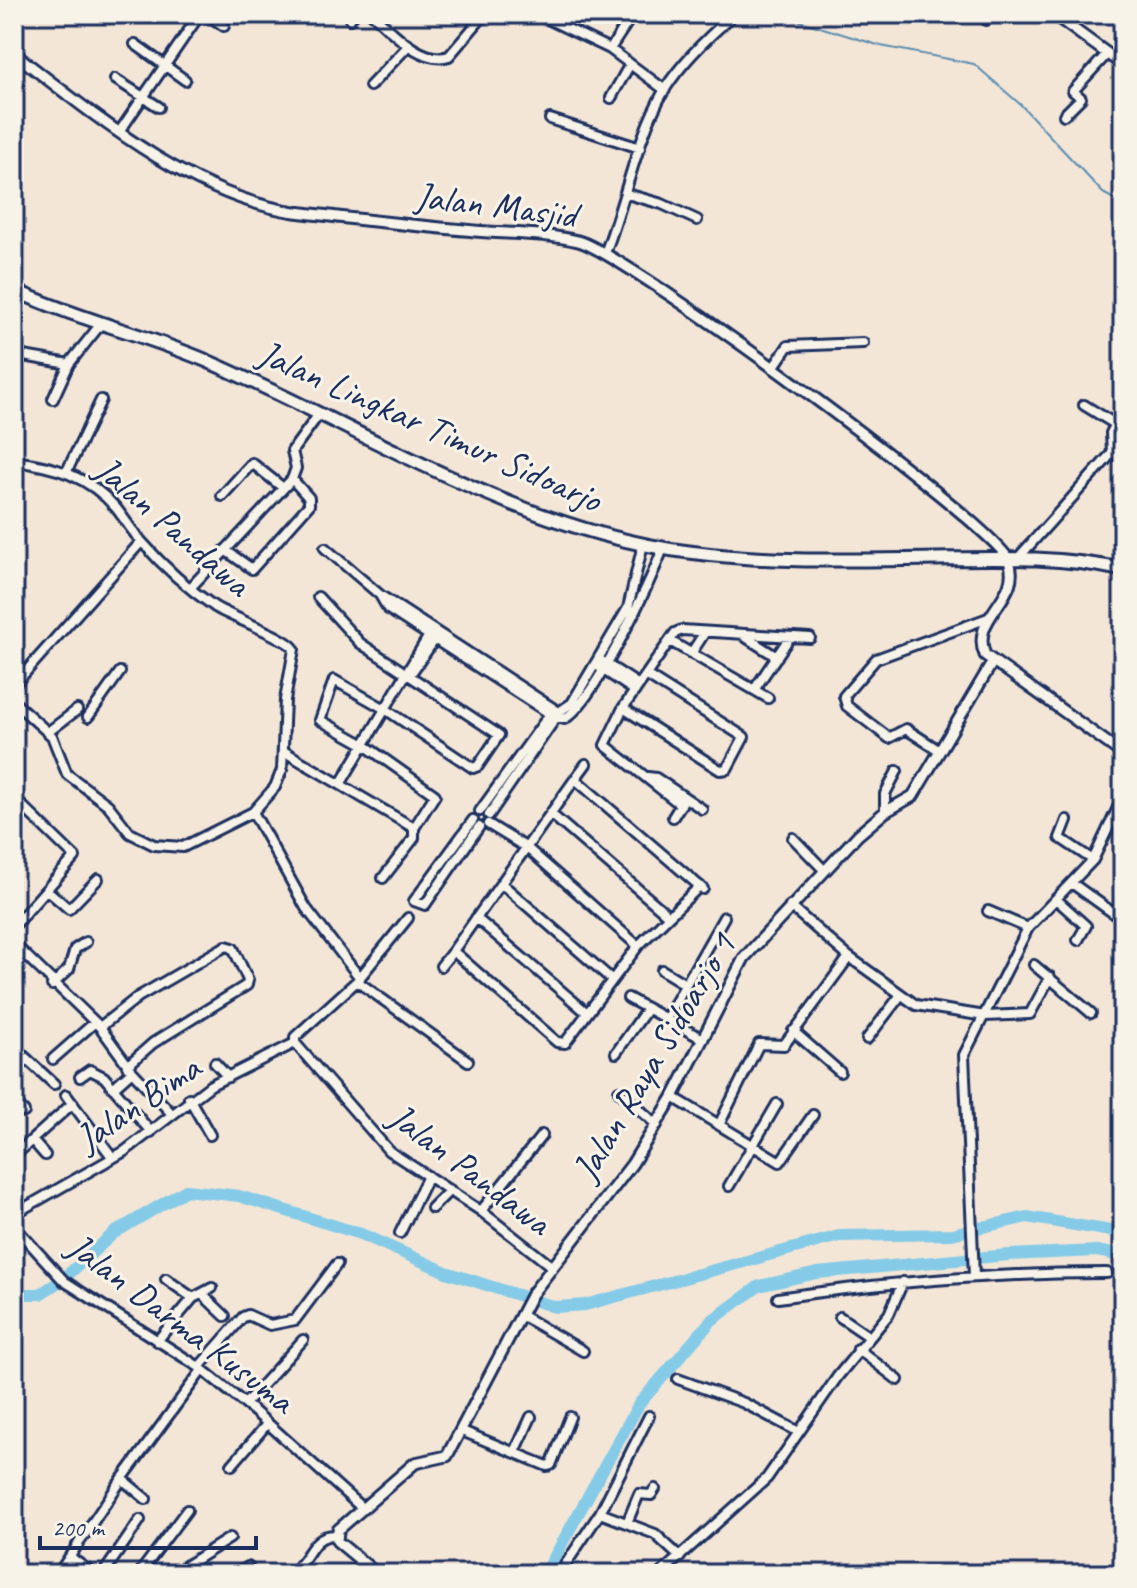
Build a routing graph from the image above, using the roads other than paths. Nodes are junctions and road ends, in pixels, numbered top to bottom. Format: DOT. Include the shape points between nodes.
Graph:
graph roads {
  1 [pos="200,14"];
  2 [pos="206,14"];
  3 [pos="372,14"];
  4 [pos="485,14"];
  5 [pos="537,14"];
  6 [pos="633,14"];
  7 [pos="1053,14"];
  8 [pos="732,16"];
  9 [pos="224,26"];
  10 [pos="135,44"];
  11 [pos="409,45"];
  12 [pos="610,49"];
  13 [pos="14,53"];
  14 [pos="1106,55"];
  15 [pos="630,64"];
  16 [pos="164,65"];
  17 [pos="1123,65"];
  18 [pos="115,79"];
  19 [pos="185,80"];
  20 [pos="370,86"];
  21 [pos="665,90"];
  22 [pos="143,96"];
  23 [pos="611,98"];
  24 [pos="159,107"];
  25 [pos="1064,115"];
  26 [pos="550,119"];
  27 [pos="120,131"];
  28 [pos="640,148"];
  29 [pos="627,194"];
  30 [pos="697,220"];
  31 [pos="605,253"];
  32 [pos="14,290"];
  33 [pos="100,325"];
  34 [pos="863,343"];
  35 [pos="14,360"];
  36 [pos="69,364"];
  37 [pos="773,368"];
  38 [pos="53,399"];
  39 [pos="101,400"];
  40 [pos="1084,405"];
  41 [pos="1123,410"];
  42 [pos="319,414"];
  43 [pos="1115,424"];
  44 [pos="1111,447"];
  45 [pos="1123,457"];
  46 [pos="14,461"];
  47 [pos="67,471"];
  48 [pos="292,479"];
  49 [pos="282,487"];
  50 [pos="222,496"];
  51 [pos="141,542"];
  52 [pos="643,544"];
  53 [pos="325,548"];
  54 [pos="663,548"];
  55 [pos="225,550"];
  56 [pos="1014,558"];
  57 [pos="1123,570"];
  58 [pos="636,578"];
  59 [pos="651,582"];
  60 [pos="192,586"];
  61 [pos="633,593"];
  62 [pos="644,596"];
  63 [pos="318,597"];
  64 [pos="632,610"];
  65 [pos="988,618"];
  66 [pos="705,632"];
  67 [pos="434,634"];
  68 [pos="741,634"];
  69 [pos="790,637"];
  70 [pos="810,638"];
  71 [pos="670,641"];
  72 [pos="692,652"];
  73 [pos="777,657"];
  74 [pos="992,663"];
  75 [pos="600,664"];
  76 [pos="120,672"];
  77 [pos="408,674"];
  78 [pos="646,675"];
  79 [pos="14,685"];
  80 [pos="637,688"];
  81 [pos="754,690"];
  82 [pos="768,698"];
  83 [pos="14,702"];
  84 [pos="623,708"];
  85 [pos="385,709"];
  86 [pos="77,710"];
  87 [pos="554,713"];
  88 [pos="88,717"];
  89 [pos="48,732"];
  90 [pos="363,744"];
  91 [pos="940,751"];
  92 [pos="285,752"];
  93 [pos="1123,754"];
  94 [pos="586,764"];
  95 [pos="897,771"];
  96 [pos="575,779"];
  97 [pos="341,783"];
  98 [pos="1123,797"];
  99 [pos="14,798"];
  100 [pos="683,802"];
  101 [pos="702,809"];
  102 [pos="253,812"];
  103 [pos="885,812"];
  104 [pos="551,814"];
  105 [pos="673,817"];
  106 [pos="482,819"];
  107 [pos="1067,820"];
  108 [pos="414,828"];
  109 [pos="793,838"];
  110 [pos="527,848"];
  111 [pos="1093,860"];
  112 [pos="824,870"];
  113 [pos="383,878"];
  114 [pos="98,879"];
  115 [pos="426,882"];
  116 [pos="502,884"];
  117 [pos="1073,884"];
  118 [pos="436,889"];
  119 [pos="47,890"];
  120 [pos="1056,899"];
  121 [pos="790,906"];
  122 [pos="988,911"];
  123 [pos="669,916"];
  124 [pos="724,917"];
  125 [pos="408,918"];
  126 [pos="476,918"];
  127 [pos="1123,920"];
  128 [pos="14,926"];
  129 [pos="1028,928"];
  130 [pos="1078,940"];
  131 [pos="86,942"];
  132 [pos="14,944"];
  133 [pos="638,946"];
  134 [pos="453,951"];
  135 [pos="849,957"];
  136 [pos="1034,965"];
  137 [pos="441,966"];
  138 [pos="662,970"];
  139 [pos="1050,977"];
  140 [pos="610,978"];
  141 [pos="359,980"];
  142 [pos="685,984"];
  143 [pos="52,985"];
  144 [pos="900,996"];
  145 [pos="628,998"];
  146 [pos="647,1009"];
  147 [pos="586,1012"];
  148 [pos="1091,1013"];
  149 [pos="985,1016"];
  150 [pos="666,1019"];
  151 [pos="97,1025"];
  152 [pos="793,1031"];
  153 [pos="703,1039"];
  154 [pos="867,1039"];
  155 [pos="295,1043"];
  156 [pos="14,1047"];
  157 [pos="616,1053"];
  158 [pos="53,1059"];
  159 [pos="468,1061"];
  160 [pos="215,1063"];
  161 [pos="130,1069"];
  162 [pos="840,1072"];
  163 [pos="80,1077"];
  164 [pos="228,1077"];
  165 [pos="54,1084"];
  166 [pos="113,1088"];
  167 [pos="619,1091"];
  168 [pos="66,1095"];
  169 [pos="673,1097"];
  170 [pos="189,1098"];
  171 [pos="14,1102"];
  172 [pos="73,1103"];
  173 [pos="777,1104"];
  174 [pos="24,1112"];
  175 [pos="172,1114"];
  176 [pos="813,1115"];
  177 [pos="657,1125"];
  178 [pos="719,1125"];
  179 [pos="151,1132"];
  180 [pos="210,1135"];
  181 [pos="542,1135"];
  182 [pos="32,1140"];
  183 [pos="753,1146"];
  184 [pos="45,1155"];
  185 [pos="14,1156"];
  186 [pos="113,1158"];
  187 [pos="428,1176"];
  188 [pos="729,1186"];
  189 [pos="450,1190"];
  190 [pos="432,1208"];
  191 [pos="481,1211"];
  192 [pos="14,1214"];
  193 [pos="14,1226"];
  194 [pos="400,1233"];
  195 [pos="337,1264"];
  196 [pos="551,1266"];
  197 [pos="974,1273"];
  198 [pos="1107,1273"];
  199 [pos="166,1279"];
  200 [pos="903,1282"];
  201 [pos="212,1288"];
  202 [pos="198,1296"];
  203 [pos="778,1298"];
  204 [pos="521,1315"];
  205 [pos="225,1316"];
  206 [pos="840,1317"];
  207 [pos="868,1336"];
  208 [pos="303,1340"];
  209 [pos="157,1341"];
  210 [pos="858,1349"];
  211 [pos="583,1351"];
  212 [pos="200,1368"];
  213 [pos="678,1379"];
  214 [pos="898,1380"];
  215 [pos="245,1404"];
  216 [pos="649,1416"];
  217 [pos="531,1417"];
  218 [pos="570,1417"];
  219 [pos="267,1424"];
  220 [pos="462,1431"];
  221 [pos="799,1432"];
  222 [pos="515,1452"];
  223 [pos="232,1465"];
  224 [pos="122,1479"];
  225 [pos="655,1489"];
  226 [pos="146,1499"];
  227 [pos="362,1508"];
  228 [pos="187,1510"];
  229 [pos="600,1513"];
  230 [pos="140,1520"];
  231 [pos="627,1523"];
  232 [pos="335,1535"];
  233 [pos="230,1538"];
  234 [pos="70,1557"];
  235 [pos="680,1557"];
  236 [pos="361,1562"];
  237 [pos="299,1565"];
  238 [pos="248,1567"];
  239 [pos="665,1573"];
  240 [pos="58,1574"];
  241 [pos="93,1574"];
  242 [pos="103,1574"];
  243 [pos="139,1574"];
  244 [pos="173,1574"];
  245 [pos="237,1574"];
  246 [pos="350,1574"];
  247 [pos="377,1574"];
  248 [pos="559,1574"];
  1 -- 16 [label="street"];
  2 -- 9 [label="street"];
  3 -- 11 [label="street"];
  4 -- 11 [label="street" via="446,57"];
  5 -- 12 [label="street"];
  6 -- 12 [label="street"];
  7 -- 14 [label="street"];
  8 -- 21 [label="street"];
  10 -- 16 [label="street"];
  11 -- 20 [label="street"];
  12 -- 15 [label="street"];
  13 -- 27 [label="street, Jalan Masjid"];
  14 -- 17 [label="street"];
  14 -- 25 [label="street" via="1073,91 1081,98"];
  15 -- 21 [label="street"];
  15 -- 23 [label="street"];
  16 -- 19 [label="street"];
  16 -- 22 [label="street"];
  18 -- 22 [label="street"];
  21 -- 28 [label="street"];
  22 -- 24 [label="street"];
  22 -- 27 [label="street"];
  26 -- 28 [label="street"];
  27 -- 31 [label="street, Jalan Masjid" via="212,187 260,206 580,241"];
  28 -- 29 [label="street"];
  29 -- 30 [label="street"];
  29 -- 31 [label="street"];
  31 -- 37 [label="street, Jalan Masjid"];
  32 -- 33 [label="main road, Jalan Lingkar Timur Sidoarjo"];
  33 -- 36 [label="street"];
  33 -- 42 [label="main road, Jalan Lingkar Timur Sidoarjo" via="205,360"];
  34 -- 37 [label="street" via="788,346"];
  35 -- 36 [label="street" via="18,355"];
  36 -- 38 [label="street"];
  37 -- 56 [label="street, Jalan Masjid"];
  39 -- 47 [label="street"];
  40 -- 43 [label="street"];
  41 -- 43 [label="street"];
  42 -- 48 [label="street" via="292,451"];
  42 -- 52 [label="main road, Jalan Lingkar Timur Sidoarjo" via="505,499"];
  43 -- 44 [label="street"];
  44 -- 45 [label="street"];
  44 -- 56 [label="street"];
  46 -- 47 [label="street, Jalan Pandawa"];
  47 -- 51 [label="street, Jalan Pandawa" via="108,499"];
  48 -- 49 [label="street"];
  48 -- 55 [label="street" via="310,503 252,569"];
  49 -- 50 [label="street" via="252,463"];
  49 -- 55 [label="street"];
  51 -- 60 [label="street, Jalan Pandawa"];
  51 -- 79 [label="street"];
  52 -- 54 [label="main road, Jalan Lingkar Timur Sidoarjo"];
  52 -- 58 [label="street"];
  53 -- 67 [label="street" via="380,595 385,606"];
  54 -- 56 [label="main road, Jalan Lingkar Timur Sidoarjo" via="824,561"];
  54 -- 59 [label="street"];
  55 -- 60 [label="street"];
  56 -- 57 [label="main road, Jalan Lingkar Timur Sidoarjo"];
  56 -- 65 [label="street" via="1008,587"];
  58 -- 59 [label="street"];
  58 -- 61 [label="street"];
  59 -- 62 [label="street"];
  60 -- 92 [label="street, Jalan Pandawa" via="236,619 293,646 284,708"];
  61 -- 62 [label="street"];
  61 -- 64 [label="street"];
  62 -- 64 [label="street"];
  63 -- 77 [label="street" via="355,639"];
  64 -- 75 [label="street"];
  65 -- 74 [label="street" via="981,641"];
  65 -- 91 [label="street" via="876,659 844,696 847,706 889,738 906,729"];
  66 -- 68 [label="street"];
  66 -- 71 [label="street" via="678,631"];
  66 -- 72 [label="street"];
  67 -- 77 [label="street"];
  67 -- 87 [label="street"];
  68 -- 69 [label="street"];
  68 -- 73 [label="street"];
  69 -- 70 [label="street"];
  69 -- 73 [label="street"];
  71 -- 72 [label="street"];
  71 -- 78 [label="street"];
  72 -- 81 [label="street"];
  73 -- 81 [label="street"];
  74 -- 91 [label="street, Jalan Raya Sidoarjo 1"];
  74 -- 93 [label="street"];
  75 -- 80 [label="street"];
  75 -- 87 [label="street" via="570,716"];
  76 -- 88 [label="street"];
  77 -- 85 [label="street"];
  77 -- 85 [label="street" via="498,732 478,766 473,768"];
  78 -- 80 [label="street"];
  78 -- 84 [label="street" via="744,737 727,769 720,770"];
  80 -- 84 [label="street"];
  81 -- 82 [label="street"];
  83 -- 89 [label="street"];
  84 -- 100 [label="street" via="605,745"];
  85 -- 90 [label="street"];
  85 -- 90 [label="street" via="338,679 333,681 319,719"];
  86 -- 89 [label="street"];
  87 -- 106 [label="street"];
  89 -- 102 [label="street" via="67,774 146,843 183,847"];
  90 -- 97 [label="street"];
  90 -- 108 [label="street" via="434,794"];
  91 -- 103 [label="street, Jalan Raya Sidoarjo 1" via="913,796"];
  92 -- 97 [label="street"];
  92 -- 102 [label="street, Jalan Pandawa" via="275,787"];
  94 -- 96 [label="street"];
  95 -- 103 [label="street" via="885,794"];
  96 -- 104 [label="street"];
  96 -- 123 [label="street" via="702,888"];
  97 -- 108 [label="street"];
  98 -- 111 [label="street"];
  99 -- 119 [label="street" via="74,854 73,863"];
  100 -- 101 [label="street"];
  100 -- 105 [label="street"];
  102 -- 141 [label="street" via="306,908"];
  103 -- 112 [label="street, Jalan Raya Sidoarjo 1"];
  104 -- 110 [label="street"];
  104 -- 123 [label="street"];
  106 -- 110 [label="street"];
  106 -- 115 [label="street"];
  106 -- 118 [label="street"];
  107 -- 111 [label="street" via="1060,838"];
  108 -- 113 [label="street" via="414,838"];
  109 -- 112 [label="street"];
  110 -- 116 [label="street"];
  110 -- 133 [label="street"];
  111 -- 117 [label="street"];
  112 -- 121 [label="street, Jalan Raya Sidoarjo 1"];
  114 -- 119 [label="street" via="69,909"];
  115 -- 118 [label="street"];
  115 -- 118 [label="street" via="415,902 425,905"];
  116 -- 126 [label="street"];
  116 -- 140 [label="street"];
  117 -- 120 [label="street"];
  117 -- 127 [label="street"];
  119 -- 128 [label="street"];
  120 -- 129 [label="street"];
  120 -- 130 [label="street" via="1086,926"];
  121 -- 135 [label="street"];
  121 -- 153 [label="street, Jalan Raya Sidoarjo 1" via="744,958"];
  122 -- 129 [label="street"];
  123 -- 133 [label="street"];
  124 -- 142 [label="street"];
  125 -- 141 [label="street"];
  126 -- 134 [label="street"];
  126 -- 147 [label="street"];
  129 -- 149 [label="street"];
  131 -- 143 [label="street" via="75,949 69,969"];
  132 -- 143 [label="street"];
  133 -- 140 [label="street"];
  134 -- 137 [label="street"];
  134 -- 147 [label="street" via="561,1043"];
  135 -- 144 [label="street"];
  135 -- 152 [label="street"];
  136 -- 139 [label="street"];
  138 -- 142 [label="street"];
  139 -- 148 [label="street"];
  139 -- 149 [label="street" via="1030,1014"];
  140 -- 147 [label="street"];
  141 -- 155 [label="street" via="295,1037"];
  141 -- 159 [label="street"];
  142 -- 150 [label="street"];
  143 -- 151 [label="street"];
  144 -- 149 [label="street" via="924,1008"];
  144 -- 154 [label="street"];
  145 -- 146 [label="street"];
  146 -- 150 [label="street"];
  146 -- 157 [label="street"];
  149 -- 197 [label="street" via="962,1062"];
  150 -- 153 [label="street"];
  151 -- 158 [label="street"];
  151 -- 161 [label="street"];
  151 -- 161 [label="street" via="159,983 226,946 233,948 247,985 153,1043"];
  152 -- 162 [label="street"];
  152 -- 178 [label="street" via="781,1046 759,1044"];
  153 -- 169 [label="street, Jalan Raya Sidoarjo 1"];
  155 -- 164 [label="street, Jalan Bima"];
  155 -- 187 [label="street, Jalan Pandawa" via="380,1142"];
  156 -- 165 [label="street"];
  160 -- 164 [label="street"];
  161 -- 166 [label="street"];
  161 -- 175 [label="street"];
  163 -- 166 [label="street" via="93,1071"];
  164 -- 170 [label="street, Jalan Bima"];
  166 -- 179 [label="street"];
  167 -- 177 [label="street"];
  168 -- 172 [label="street"];
  169 -- 177 [label="street, Jalan Raya Sidoarjo 1"];
  169 -- 178 [label="street"];
  170 -- 175 [label="street, Jalan Bima"];
  170 -- 180 [label="street"];
  171 -- 174 [label="street"];
  172 -- 182 [label="street"];
  172 -- 186 [label="street"];
  173 -- 183 [label="street"];
  175 -- 179 [label="street, Jalan Bima"];
  176 -- 183 [label="street" via="783,1161"];
  177 -- 196 [label="street, Jalan Raya Sidoarjo 1"];
  178 -- 183 [label="street"];
  179 -- 186 [label="street, Jalan Bima"];
  181 -- 191 [label="street"];
  182 -- 184 [label="street"];
  182 -- 185 [label="street"];
  183 -- 188 [label="street"];
  186 -- 192 [label="street, Jalan Bima"];
  187 -- 189 [label="street, Jalan Pandawa"];
  187 -- 194 [label="street"];
  189 -- 190 [label="street"];
  189 -- 191 [label="street, Jalan Pandawa"];
  191 -- 196 [label="street, Jalan Pandawa"];
  193 -- 209 [label="street, Jalan Darma Kusuma" via="61,1278"];
  195 -- 212 [label="street" via="295,1320 270,1325 243,1317"];
  196 -- 204 [label="street"];
  197 -- 198 [label="street"];
  197 -- 200 [label="street"];
  199 -- 202 [label="street"];
  200 -- 203 [label="street"];
  200 -- 207 [label="street" via="889,1314"];
  201 -- 202 [label="street"];
  202 -- 205 [label="street"];
  202 -- 209 [label="street"];
  204 -- 211 [label="street"];
  204 -- 220 [label="street"];
  206 -- 207 [label="street"];
  207 -- 210 [label="street"];
  208 -- 215 [label="street"];
  209 -- 212 [label="street, Jalan Darma Kusuma"];
  210 -- 214 [label="street"];
  210 -- 221 [label="street"];
  212 -- 215 [label="street, Jalan Darma Kusuma"];
  212 -- 224 [label="street"];
  213 -- 221 [label="street" via="744,1403"];
  215 -- 219 [label="street, Jalan Darma Kusuma"];
  216 -- 229 [label="street"];
  217 -- 222 [label="street"];
  218 -- 222 [label="street" via="551,1465"];
  219 -- 223 [label="street"];
  219 -- 227 [label="street, Jalan Darma Kusuma"];
  220 -- 222 [label="street"];
  220 -- 227 [label="street" via="445,1458 415,1463"];
  221 -- 235 [label="street" via="767,1478"];
  224 -- 226 [label="street"];
  224 -- 234 [label="street"];
  225 -- 231 [label="street" via="651,1495 639,1494"];
  227 -- 232 [label="street"];
  228 -- 243 [label="street"];
  229 -- 231 [label="street"];
  229 -- 248 [label="street"];
  230 -- 242 [label="street"];
  231 -- 235 [label="street" via="657,1536"];
  232 -- 236 [label="street"];
  232 -- 237 [label="street" via="326,1535 308,1549"];
  233 -- 244 [label="street"];
  234 -- 240 [label="street"];
  234 -- 241 [label="street"];
  235 -- 239 [label="street"];
  236 -- 246 [label="street"];
  236 -- 247 [label="street"];
  238 -- 245 [label="street"];
}
